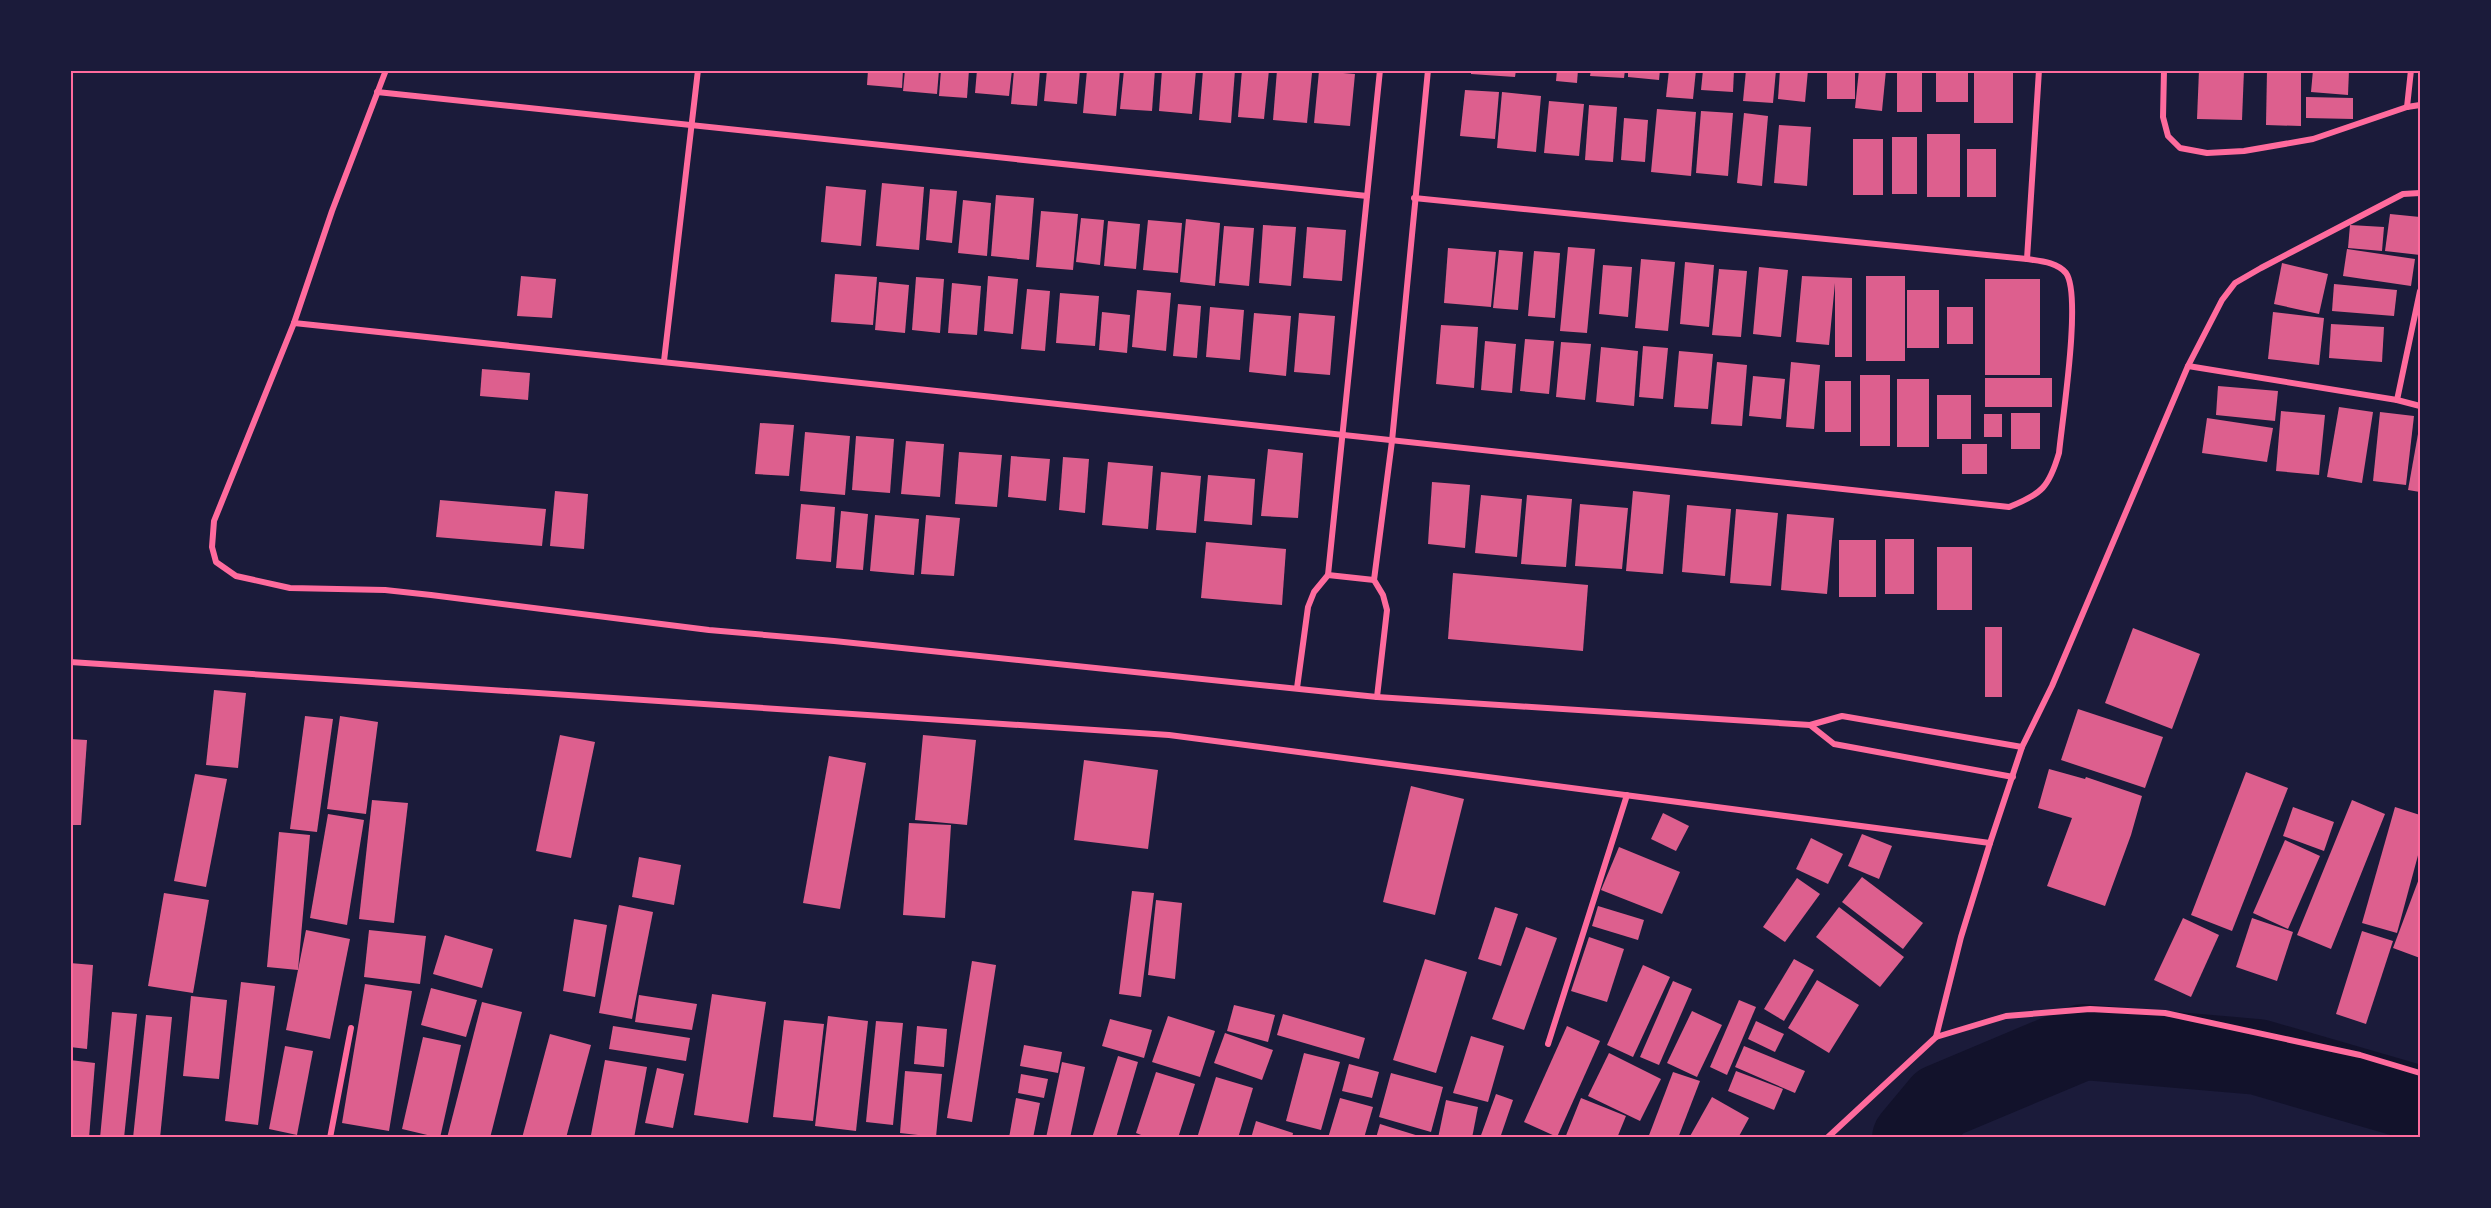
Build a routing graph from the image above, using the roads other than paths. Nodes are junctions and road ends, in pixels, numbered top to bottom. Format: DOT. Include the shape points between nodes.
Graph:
graph roads {
  1 [pos="386,70"];
  2 [pos="698,70"];
  3 [pos="1380,70"];
  4 [pos="1428,70"];
  5 [pos="2039,70"];
  6 [pos="2164,70"];
  7 [pos="2411,70"];
  8 [pos="377,92"];
  9 [pos="2421,105"];
  10 [pos="2407,107"];
  11 [pos="692,123"];
  12 [pos="2421,193"];
  13 [pos="1368,196"];
  14 [pos="1414,198"];
  15 [pos="2027,259"];
  16 [pos="2421,291"];
  17 [pos="294,323"];
  18 [pos="664,361"];
  19 [pos="2188,366"];
  20 [pos="2397,399"];
  21 [pos="2421,406"];
  22 [pos="1342,437"];
  23 [pos="1392,441"];
  24 [pos="1328,575"];
  25 [pos="1374,580"];
  26 [pos="70,662"];
  27 [pos="1297,688"];
  28 [pos="1377,697"];
  29 [pos="1810,725"];
  30 [pos="2022,747"];
  31 [pos="2013,777"];
  32 [pos="1627,795"];
  33 [pos="1989,843"];
  34 [pos="351,1028"];
  35 [pos="1936,1037"];
  36 [pos="1548,1044"];
  37 [pos="2421,1073"];
  38 [pos="330,1137"];
  39 [pos="1827,1137"];
  1 -- 8 [label="street"];
  2 -- 11 [label="street"];
  3 -- 13 [label="street"];
  4 -- 14 [label="street"];
  5 -- 15 [label="street"];
  6 -- 10 [label="street" via="2163,117 2168,136 2180,148 2207,153 2313,139"];
  7 -- 10 [label="street"];
  8 -- 11 [label="street"];
  8 -- 17 [label="street"];
  9 -- 10 [label="street"];
  11 -- 13 [label="street"];
  11 -- 18 [label="street"];
  12 -- 19 [label="street" via="2403,194 2235,283"];
  13 -- 22 [label="street"];
  14 -- 15 [label="street"];
  14 -- 23 [label="street"];
  15 -- 23 [label="street" via="2056,265 2066,274 2073,306 2059,453 2052,476 2034,497 2009,507"];
  16 -- 20 [label="street"];
  17 -- 18 [label="street"];
  17 -- 27 [label="street" via="214,521 212,547 216,562 236,576 290,588 385,590 709,630"];
  18 -- 22 [label="street"];
  19 -- 20 [label="street"];
  19 -- 30 [label="street" via="2052,686"];
  20 -- 21 [label="street"];
  22 -- 23 [label="street"];
  22 -- 24 [label="street"];
  23 -- 25 [label="street"];
  24 -- 25 [label="street"];
  24 -- 27 [label="street" via="1308,607"];
  25 -- 28 [label="street" via="1387,610"];
  26 -- 32 [label="street" via="1169,735"];
  27 -- 28 [label="street"];
  28 -- 29 [label="street"];
  29 -- 30 [label="street" via="1842,716"];
  29 -- 31 [label="street" via="1834,744"];
  30 -- 31 [label="street"];
  31 -- 33 [label="street"];
  32 -- 33 [label="street"];
  32 -- 36 [label="street"];
  33 -- 35 [label="street"];
  34 -- 38 [label="street"];
  35 -- 37 [label="street" via="2006,1016 2090,1009 2165,1013 2360,1055"];
  35 -- 39 [label="street"];
}
